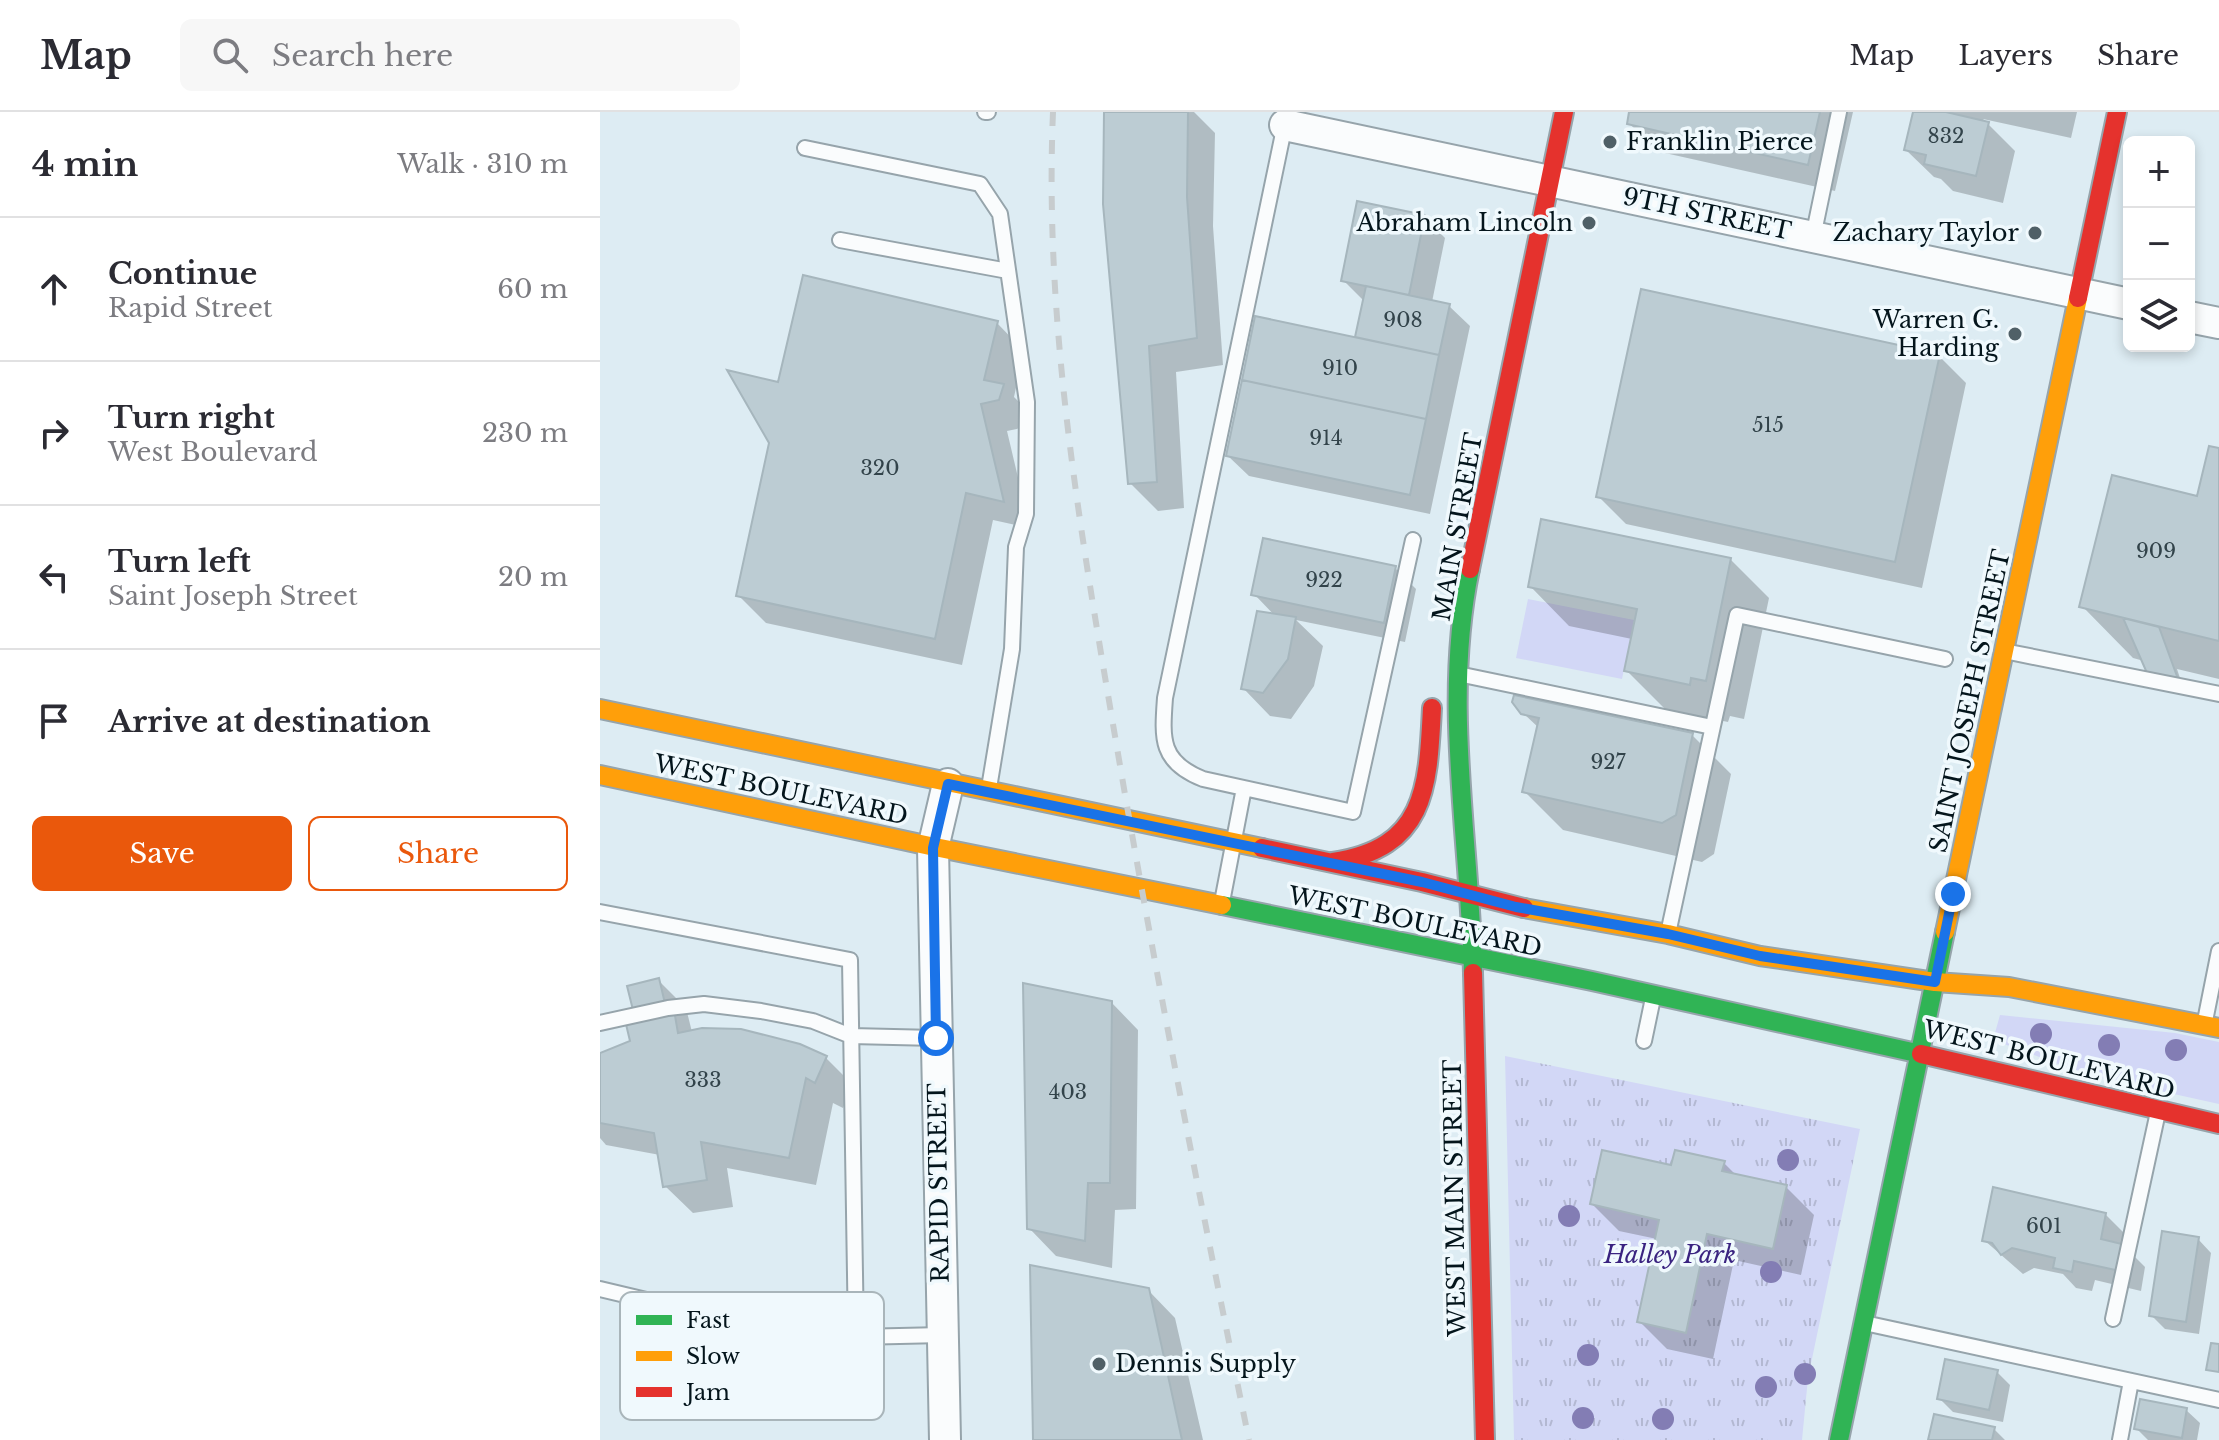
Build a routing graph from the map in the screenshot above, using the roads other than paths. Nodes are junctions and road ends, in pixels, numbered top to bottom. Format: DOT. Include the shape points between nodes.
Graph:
graph roads {
  1 [pos="1564,112"];
  2 [pos="1839,112"];
  3 [pos="2117,112"];
  4 [pos="1286,118"];
  5 [pos="805,148"];
  6 [pos="1552,180"];
  7 [pos="1813,237"];
  8 [pos="840,240"];
  9 [pos="1008,271"];
  10 [pos="2081,294"];
  11 [pos="2123,303"];
  12 [pos="2195,318"];
  13 [pos="2219,323"];
  14 [pos="1413,540"];
  15 [pos="1466,588"];
  16 [pos="2005,651"];
  17 [pos="1439,653"];
  18 [pos="1945,659"];
  19 [pos="1459,674"];
  20 [pos="1433,689"];
  21 [pos="2219,694"];
  22 [pos="600,709"];
  23 [pos="1712,727"];
  24 [pos="600,775"];
  25 [pos="948,784"];
  26 [pos="1244,788"];
  27 [pos="988,792"];
  28 [pos="1233,843"];
  29 [pos="933,848"];
  30 [pos="1330,863"];
  31 [pos="1468,895"];
  32 [pos="1221,907"];
  33 [pos="600,912"];
  34 [pos="1668,934"];
  35 [pos="2219,951"];
  36 [pos="1473,956"];
  37 [pos="1935,982"];
  38 [pos="1653,995"];
  39 [pos="600,1023"];
  40 [pos="2211,1027"];
  41 [pos="851,1036"];
  42 [pos="936,1038"];
  43 [pos="1644,1041"];
  44 [pos="1921,1054"];
  45 [pos="2158,1112"];
  46 [pos="2219,1124"];
  47 [pos="600,1289"];
  48 [pos="855,1292"];
  49 [pos="620,1294"];
  50 [pos="2113,1319"];
  51 [pos="1865,1323"];
  52 [pos="943,1335"];
  53 [pos="884,1336"];
  54 [pos="2131,1381"];
  55 [pos="2219,1400"];
  56 [pos="945,1440"];
  57 [pos="1485,1440"];
  58 [pos="1839,1440"];
  59 [pos="2120,1440"];
  1 -- 6 [label="main road, MAIN STREET"];
  2 -- 7 [label="lane"];
  3 -- 10 [label="main road, SAINT JOSEPH STREET"];
  4 -- 6 [label="street, 9TH STREET"];
  4 -- 26 [label="lane" via="1163,724 1172,762 1203,779"];
  5 -- 9 [label="lane" via="980,184 1000,214"];
  6 -- 7 [label="street, 9TH STREET"];
  6 -- 15 [label="main road, MAIN STREET"];
  7 -- 10 [label="street, 9TH STREET"];
  8 -- 9 [label="lane"];
  9 -- 27 [label="lane" via="1027,402 1026,514 1016,547 1012,649"];
  10 -- 11 [label="street, 9TH STREET"];
  10 -- 16 [label="main road, SAINT JOSEPH STREET"];
  12 -- 13 [label="street"];
  14 -- 26 [label="lane" via="1353,812"];
  15 -- 17 [label="main road"];
  15 -- 19 [label="main road, MAIN STREET"];
  16 -- 21 [label="lane"];
  16 -- 37 [label="main road, SAINT JOSEPH STREET"];
  18 -- 23 [label="lane" via="1737,615"];
  19 -- 23 [label="lane"];
  19 -- 31 [label="main road, MAIN STREET" via="1458,755"];
  20 -- 30 [label="main road" via="1429,766 1407,824 1393,842 1375,852"];
  22 -- 25 [label="main road, WEST BOULEVARD"];
  23 -- 34 [label="lane"];
  24 -- 29 [label="main road, WEST BOULEVARD"];
  25 -- 27 [label="main road, WEST BOULEVARD"];
  25 -- 29 [label="street, RAPID STREET"];
  26 -- 28 [label="lane"];
  27 -- 28 [label="main road, WEST BOULEVARD"];
  28 -- 30 [label="main road, WEST BOULEVARD"];
  28 -- 32 [label="lane"];
  29 -- 32 [label="main road, WEST BOULEVARD"];
  29 -- 42 [label="street, RAPID STREET"];
  30 -- 31 [label="main road, WEST BOULEVARD"];
  31 -- 34 [label="main road, WEST BOULEVARD"];
  31 -- 36 [label="main road, MAIN STREET"];
  32 -- 36 [label="main road, WEST BOULEVARD"];
  33 -- 41 [label="lane" via="850,960"];
  34 -- 37 [label="main road, WEST BOULEVARD" via="1760,956"];
  35 -- 40 [label="lane"];
  36 -- 38 [label="main road, WEST BOULEVARD"];
  36 -- 57 [label="main road, WEST MAIN STREET"];
  37 -- 40 [label="main road, WEST BOULEVARD" via="2009,987"];
  37 -- 44 [label="main road, SAINT JOSEPH STREET"];
  38 -- 43 [label="lane"];
  38 -- 44 [label="main road, WEST BOULEVARD"];
  39 -- 41 [label="lane" via="704,1004 813,1021"];
  41 -- 42 [label="lane"];
  41 -- 48 [label="lane"];
  42 -- 52 [label="street, RAPID STREET"];
  44 -- 45 [label="main road, WEST BOULEVARD"];
  44 -- 51 [label="main road, SAINT JOSEPH STREET"];
  45 -- 46 [label="main road, WEST BOULEVARD"];
  45 -- 50 [label="lane"];
  47 -- 49 [label="lane"];
  51 -- 54 [label="lane"];
  51 -- 58 [label="main road, SAINT JOSEPH STREET"];
  52 -- 53 [label="lane"];
  52 -- 56 [label="street, RAPID STREET"];
  54 -- 55 [label="lane"];
  54 -- 59 [label="lane"];
}
